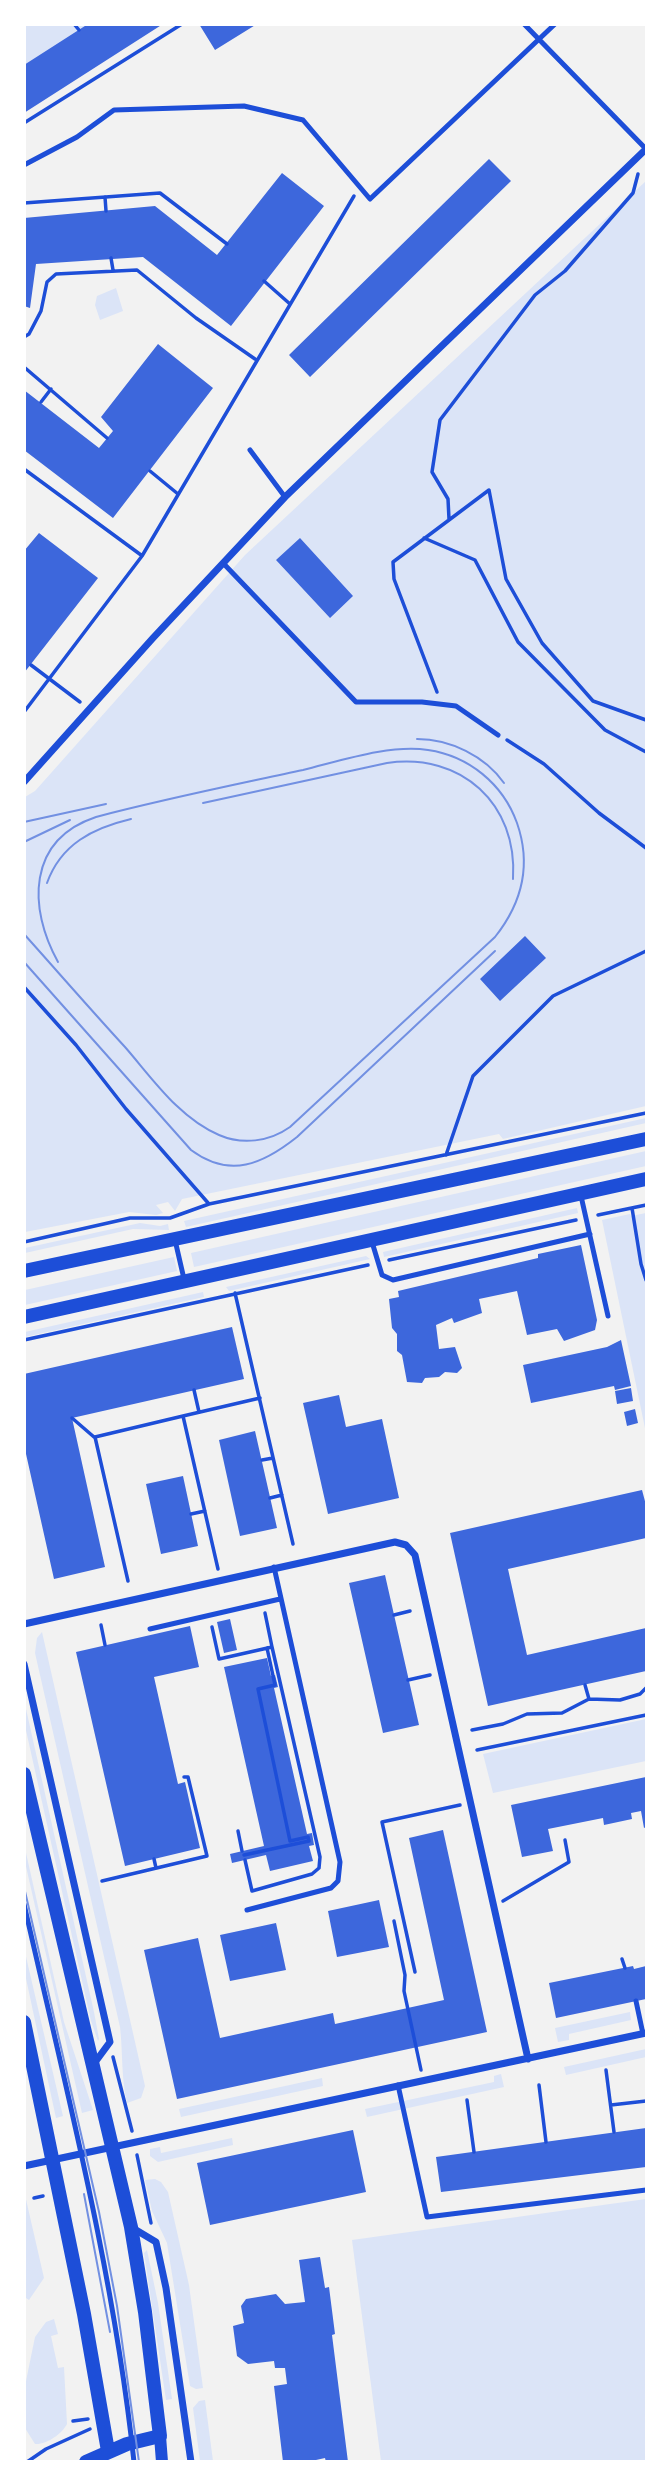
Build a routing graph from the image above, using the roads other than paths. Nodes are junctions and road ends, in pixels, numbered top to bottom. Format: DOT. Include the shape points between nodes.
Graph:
graph roads {
  1 [pos="524,24"];
  2 [pos="555,24"];
  3 [pos="538,40"];
  4 [pos="646,149"];
  5 [pos="24,165"];
  6 [pos="250,450"];
  7 [pos="285,497"];
  8 [pos="223,563"];
  9 [pos="498,734"];
  10 [pos="24,782"];
  11 [pos="646,1139"];
  12 [pos="646,1179"];
  13 [pos="580,1194"];
  14 [pos="590,1234"];
  15 [pos="175,1239"];
  16 [pos="372,1240"];
  17 [pos="24,1271"];
  18 [pos="184,1282"];
  19 [pos="608,1315"];
  20 [pos="24,1317"];
  21 [pos="274,1567"];
  22 [pos="280,1599"];
  23 [pos="24,1624"];
  24 [pos="150,1629"];
  25 [pos="24,1664"];
  26 [pos="24,1774"];
  27 [pos="24,1905"];
  28 [pos="247,1910"];
  29 [pos="636,2001"];
  30 [pos="24,2022"];
  31 [pos="645,2033"];
  32 [pos="528,2059"];
  33 [pos="93,2066"];
  34 [pos="398,2085"];
  35 [pos="113,2147"];
  36 [pos="81,2154"];
  37 [pos="52,2160"];
  38 [pos="24,2166"];
  39 [pos="646,2190"];
  40 [pos="131,2227"];
  41 [pos="160,2436"];
  42 [pos="132,2442"];
  43 [pos="109,2456"];
  44 [pos="86,2462"];
  45 [pos="134,2462"];
  46 [pos="162,2462"];
  47 [pos="191,2462"];
  1 -- 3 [label="lane"];
  2 -- 3 [label="lane"];
  3 -- 4 [label="lane"];
  3 -- 5 [label="lane" via="370,199 303,120 244,106 114,110 77,137"];
  4 -- 7 [label="street"];
  6 -- 7 [label="lane"];
  7 -- 8 [label="street"];
  8 -- 9 [label="lane" via="356,702 456,706"];
  8 -- 10 [label="street"];
  11 -- 15 [label="main road"];
  12 -- 13 [label="main road"];
  13 -- 14 [label="lane"];
  13 -- 16 [label="main road"];
  14 -- 16 [label="lane" via="393,1280 382,1275"];
  14 -- 19 [label="lane"];
  15 -- 17 [label="main road"];
  15 -- 18 [label="lane"];
  16 -- 18 [label="main road"];
  18 -- 20 [label="main road"];
  21 -- 22 [label="lane"];
  21 -- 23 [label="street"];
  21 -- 32 [label="street" via="395,1542 415,1555"];
  22 -- 24 [label="lane"];
  22 -- 28 [label="lane" via="340,1863 338,1881 331,1888"];
  25 -- 33 [label="street" via="110,2042"];
  26 -- 33 [label="main road"];
  27 -- 36 [label="lane"];
  29 -- 31 [label="lane"];
  30 -- 37 [label="main road"];
  31 -- 32 [label="street"];
  32 -- 34 [label="street"];
  33 -- 35 [label="main road"];
  34 -- 35 [label="street"];
  34 -- 39 [label="lane" via="427,2217"];
  35 -- 36 [label="street"];
  35 -- 40 [label="main road"];
  36 -- 37 [label="street"];
  36 -- 42 [label="lane"];
  37 -- 38 [label="street"];
  37 -- 43 [label="main road"];
  40 -- 41 [label="main road"];
  40 -- 47 [label="street" via="156,2242"];
  41 -- 42 [label="main road"];
  41 -- 46 [label="street"];
  42 -- 43 [label="main road"];
  42 -- 45 [label="lane"];
  43 -- 44 [label="main road"];
}
